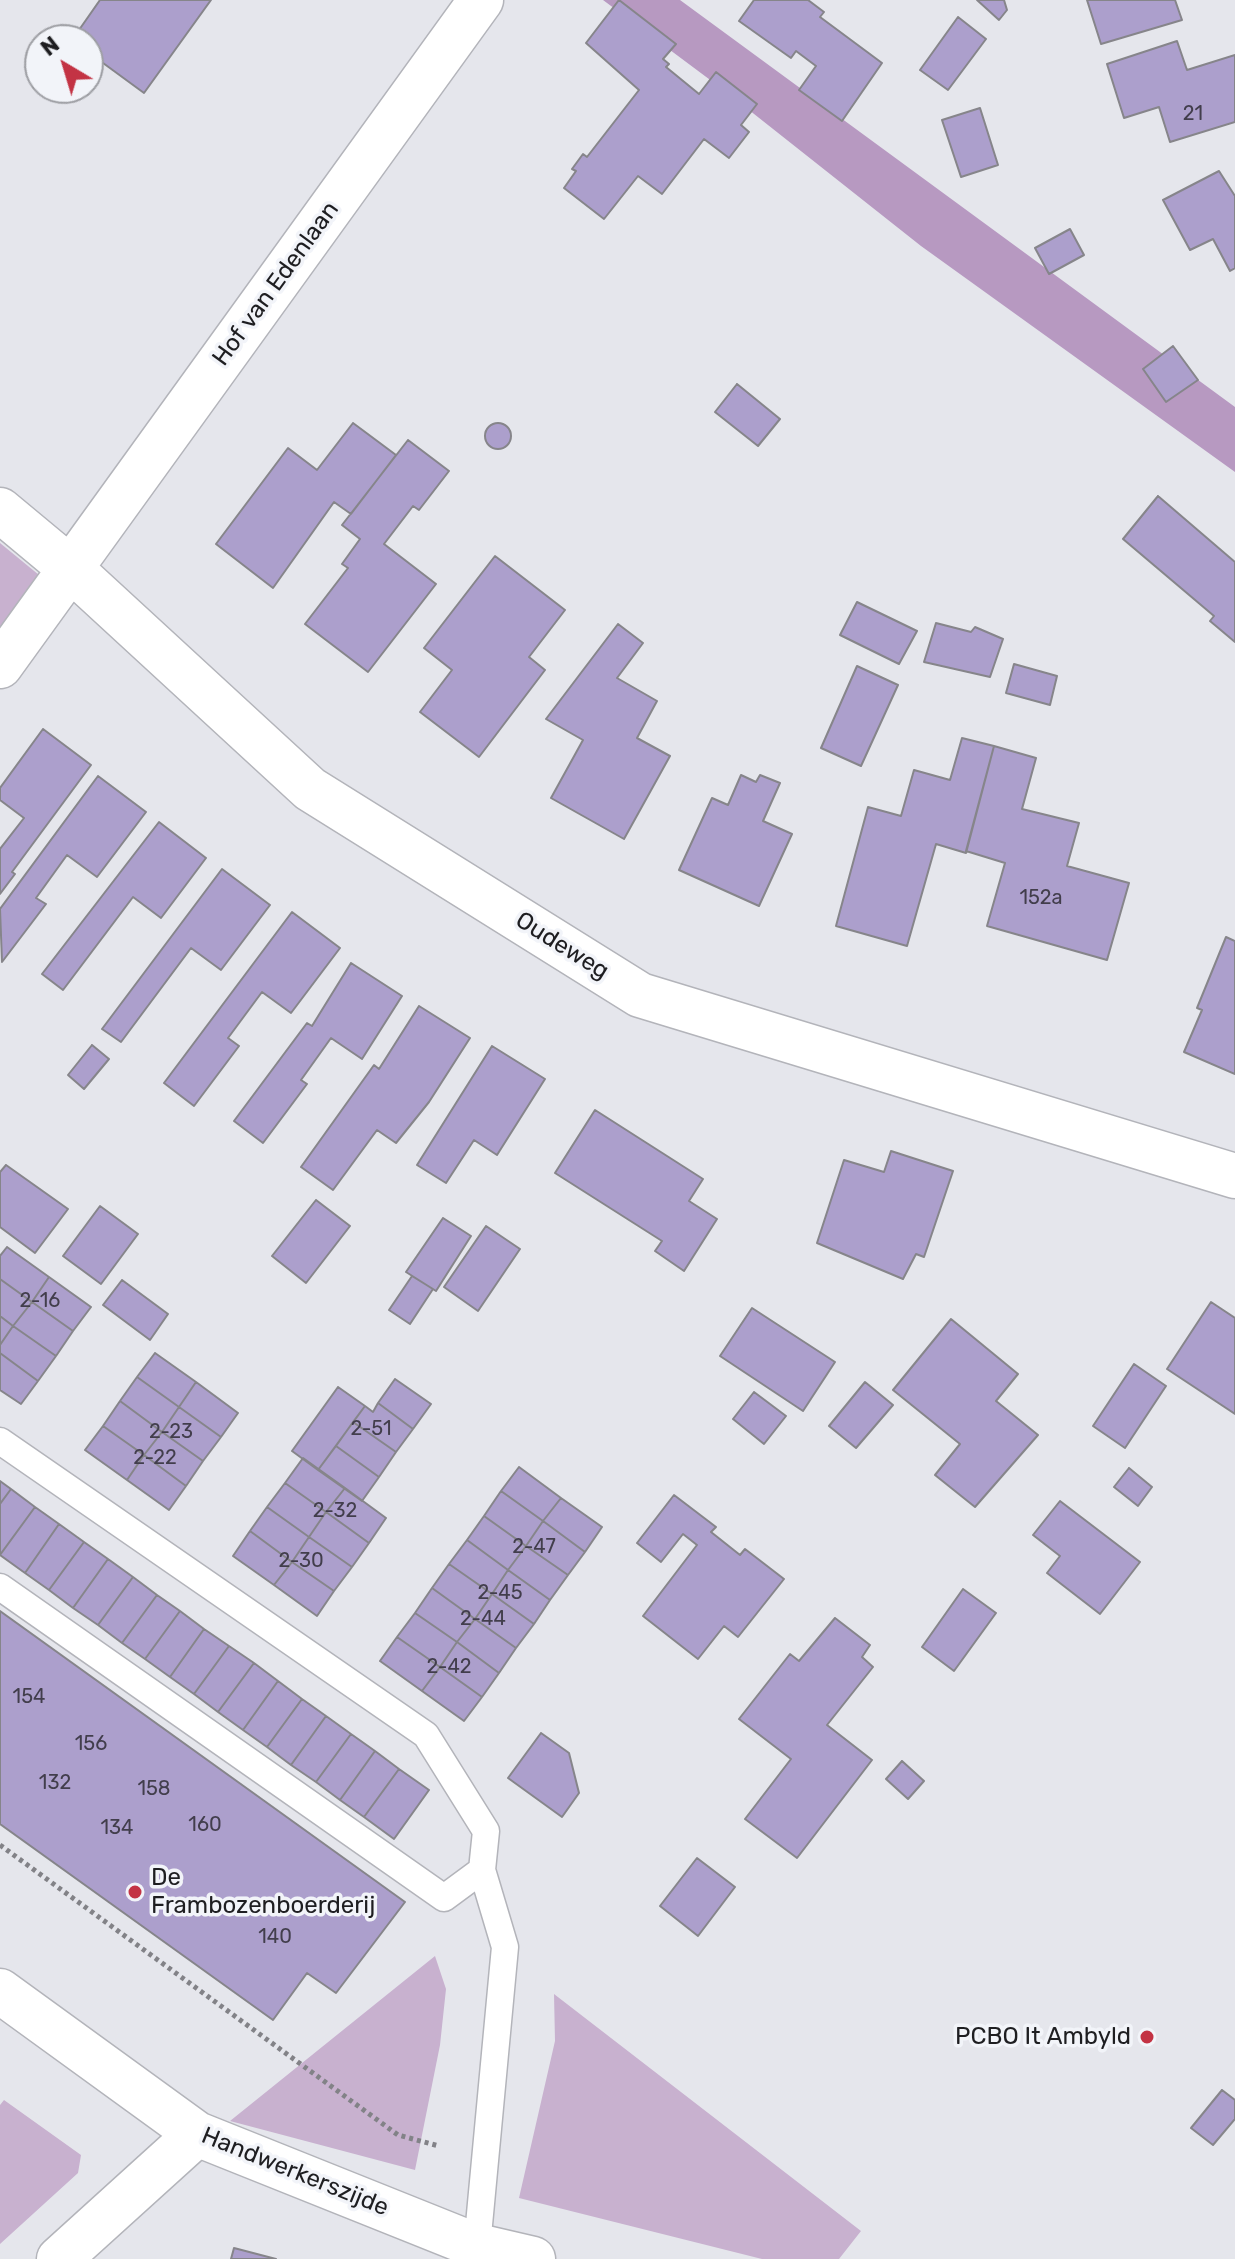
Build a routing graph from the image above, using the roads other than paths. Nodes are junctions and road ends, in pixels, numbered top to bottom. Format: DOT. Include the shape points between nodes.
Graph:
graph roads {
  1 [pos="481,0"];
  2 [pos="0,510"];
  3 [pos="71,569"];
  4 [pos="0,666"];
  5 [pos="1235,1176"];
  6 [pos="0,1441"];
  7 [pos="0,1587"];
  8 [pos="482,1870"];
  9 [pos="0,1991"];
  10 [pos="197,2134"];
  11 [pos="477,2246"];
  12 [pos="59,2259"];
  13 [pos="533,2259"];
  1 -- 3 [label="street, Hof van Edenlaan"];
  2 -- 3 [label="street, Oudeweg"];
  3 -- 4 [label="street, Hof van Edenlaan"];
  3 -- 5 [label="street, Oudeweg" via="310,789 640,995"];
  6 -- 8 [label="lane" via="426,1735 486,1831"];
  7 -- 8 [label="lane" via="444,1898"];
  8 -- 11 [label="lane" via="505,1947"];
  9 -- 10 [label="street, Handwerkerszijde"];
  10 -- 11 [label="street, Handwerkerszijde"];
  10 -- 12 [label="street"];
  11 -- 13 [label="street, Handwerkerszijde"];
}
